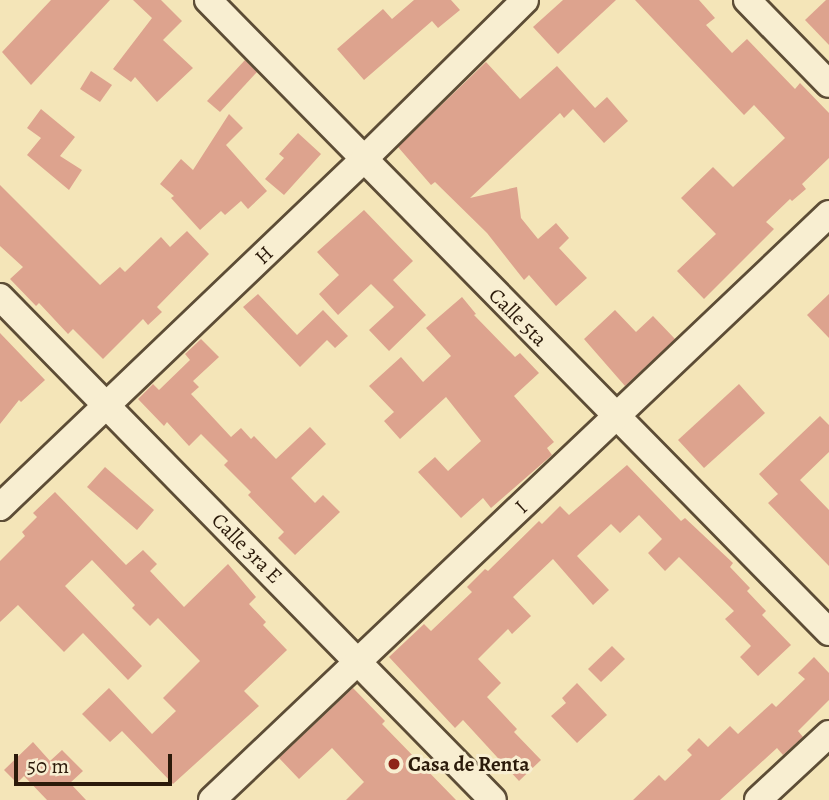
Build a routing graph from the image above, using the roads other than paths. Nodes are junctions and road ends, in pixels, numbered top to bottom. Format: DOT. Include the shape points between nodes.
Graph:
graph roads {
  1 [pos="208,0"];
  2 [pos="525,0"];
  3 [pos="747,0"];
  4 [pos="829,84"];
  5 [pos="364,159"];
  6 [pos="829,214"];
  7 [pos="0,297"];
  8 [pos="106,404"];
  9 [pos="616,416"];
  10 [pos="0,507"];
  11 [pos="829,632"];
  12 [pos="360,662"];
  13 [pos="829,734"];
  14 [pos="212,800"];
  15 [pos="493,800"];
  16 [pos="758,800"];
  1 -- 5 [label="street, Calle 5ta"];
  2 -- 5 [label="street, H"];
  3 -- 4 [label="street"];
  5 -- 8 [label="street, H"];
  5 -- 9 [label="street, Calle 5ta"];
  6 -- 9 [label="street, I"];
  7 -- 8 [label="street, Calle 3ra E"];
  8 -- 10 [label="street, H"];
  8 -- 12 [label="street, Calle 3ra E"];
  9 -- 11 [label="street, Calle 5ta"];
  9 -- 12 [label="street, I"];
  12 -- 14 [label="street, I"];
  12 -- 15 [label="street, Calle 3ra E"];
  13 -- 16 [label="street"];
}
